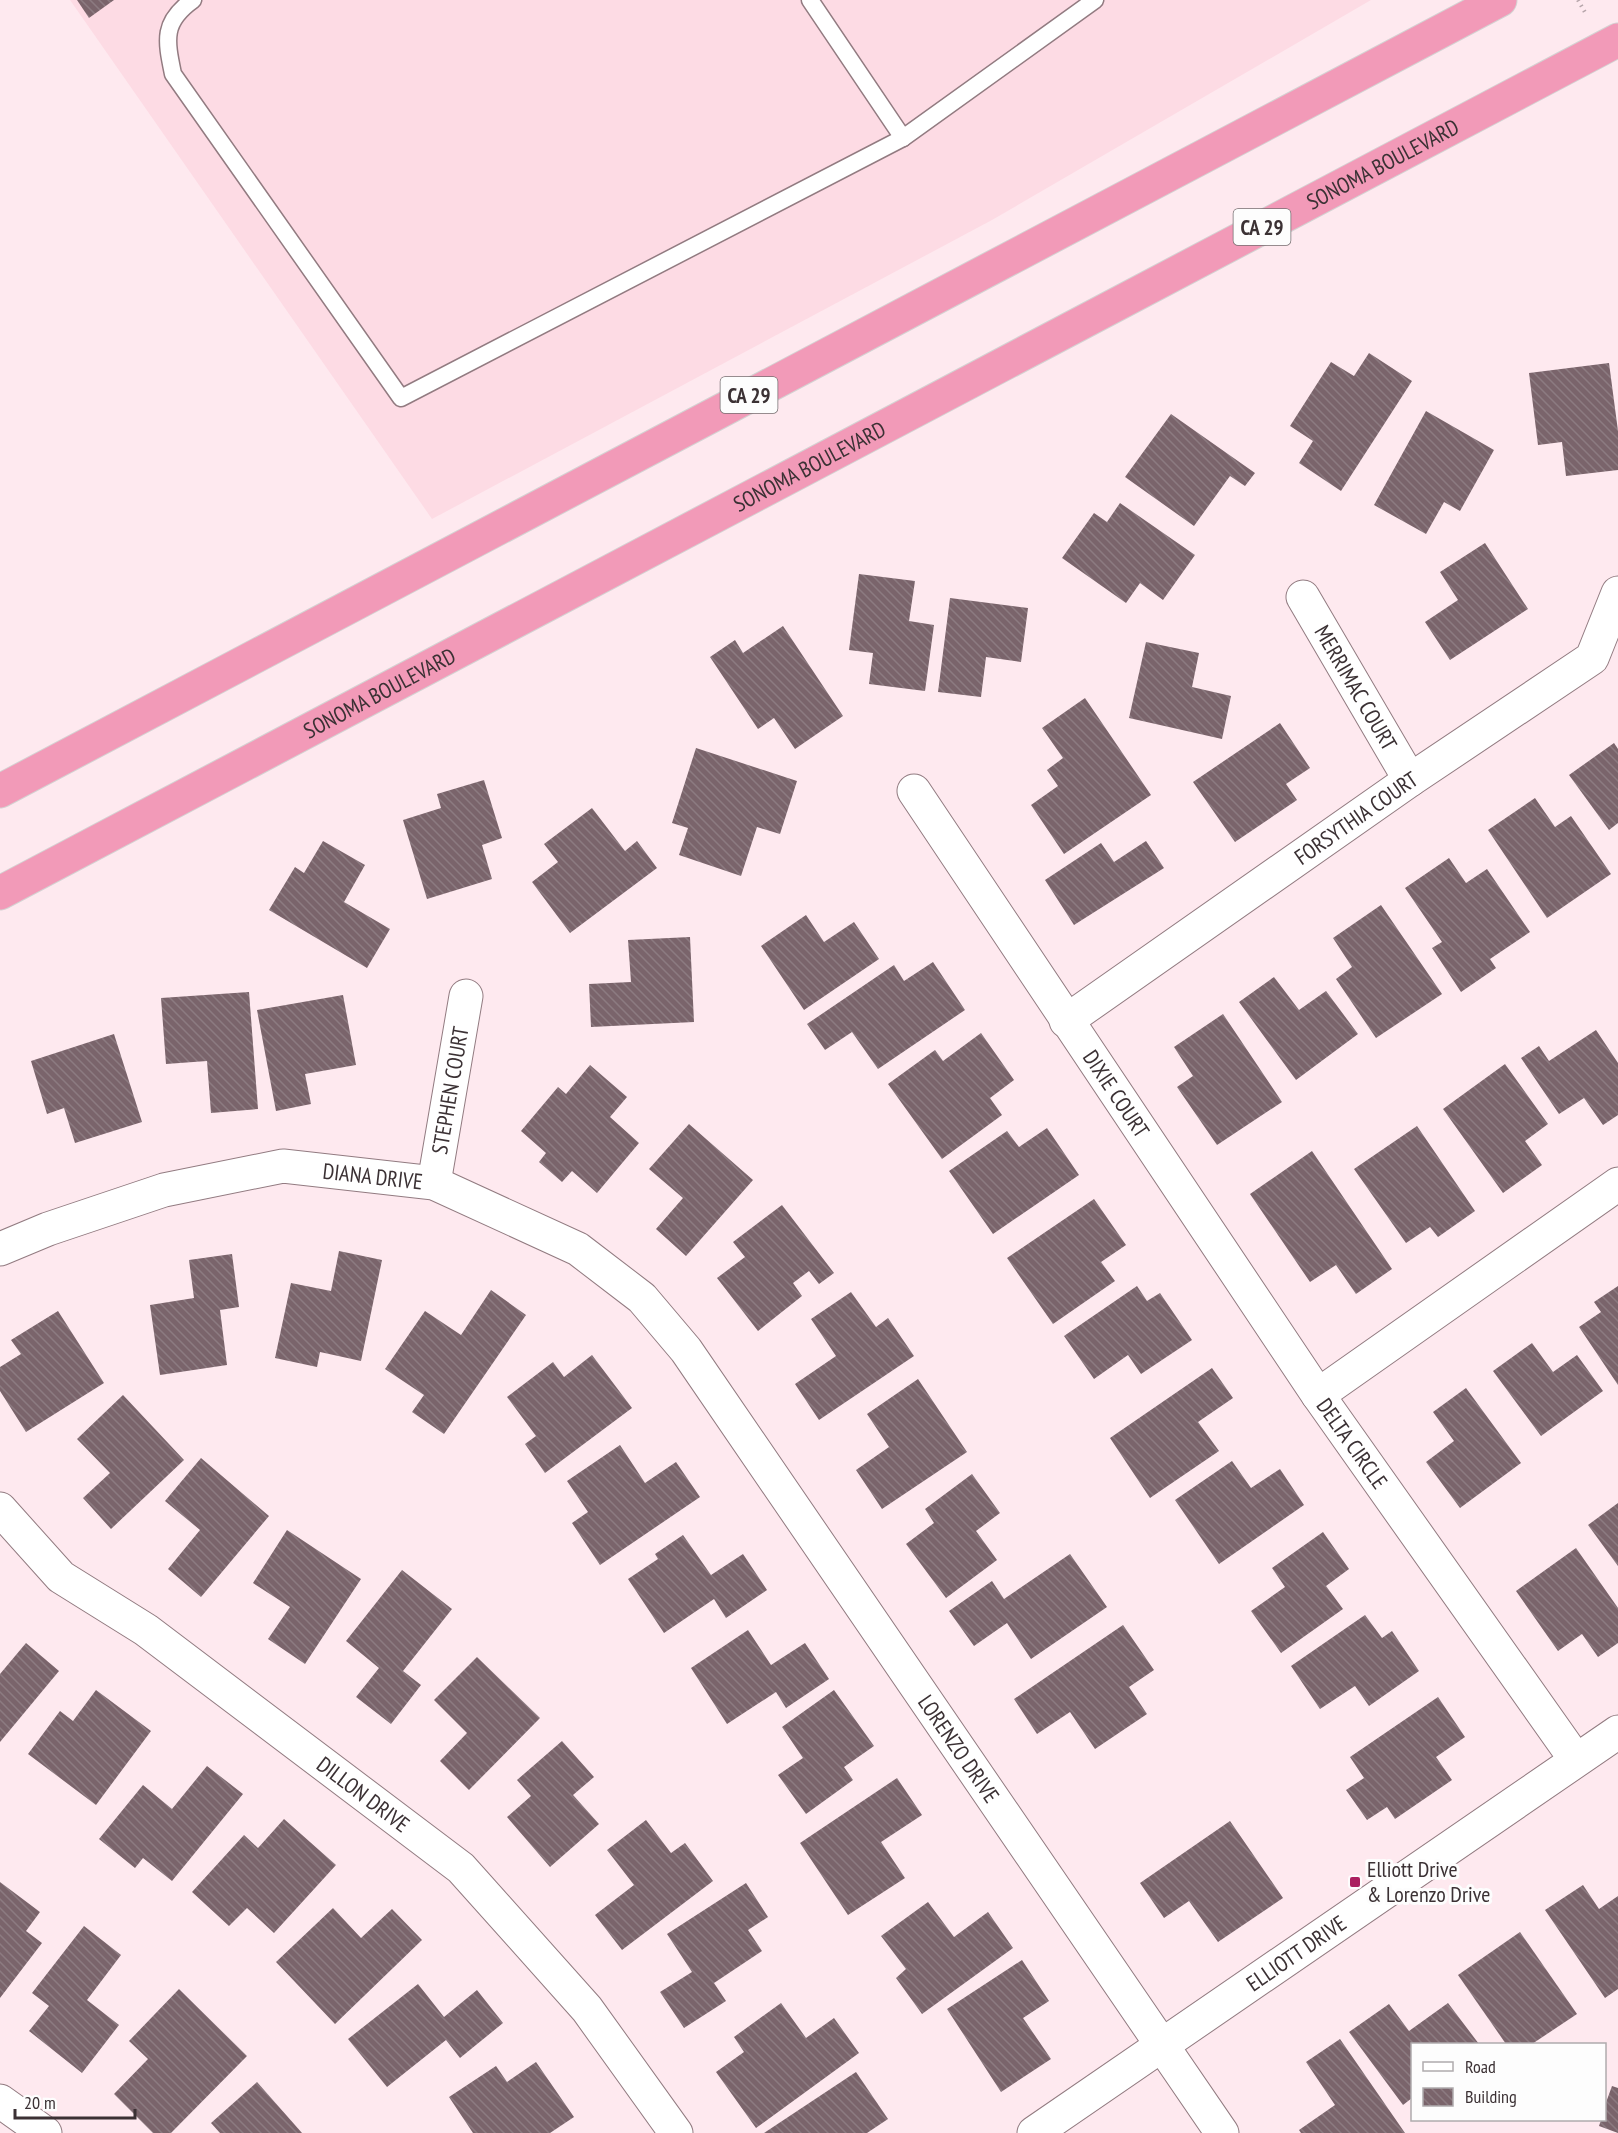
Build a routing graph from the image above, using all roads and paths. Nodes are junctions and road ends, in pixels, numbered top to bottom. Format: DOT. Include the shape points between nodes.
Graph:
graph roads {
  1 [pos="193,0"];
  2 [pos="810,0"];
  3 [pos="1095,0"];
  4 [pos="1500,0"];
  5 [pos="1618,40"];
  6 [pos="903,138"];
  7 [pos="1618,593"];
  8 [pos="1303,597"];
  9 [pos="1410,780"];
  10 [pos="0,791"];
  11 [pos="914,792"];
  12 [pos="0,893"];
  13 [pos="466,996"];
  14 [pos="1066,1021"];
  15 [pos="434,1183"];
  16 [pos="1618,1184"];
  17 [pos="0,1250"];
  18 [pos="696,1364"];
  19 [pos="1318,1395"];
  20 [pos="0,1509"];
  21 [pos="1618,1732"];
  22 [pos="1576,1760"];
  23 [pos="1162,2045"];
  24 [pos="676,2133"];
  25 [pos="1034,2133"];
  26 [pos="1222,2133"];
  1 -- 6 [label="lane" via="177,11 166,40 173,74 401,398"];
  2 -- 6 [label="lane"];
  3 -- 6 [label="lane"];
  4 -- 10 [label="highway, CA 29"];
  5 -- 12 [label="highway, SONOMA BOULEVARD / CA 29"];
  7 -- 9 [label="street, FORSYTHIA COURT" via="1592,658"];
  8 -- 9 [label="street, MERRIMAC COURT"];
  9 -- 14 [label="street, FORSYTHIA COURT"];
  11 -- 14 [label="street, DIXIE COURT"];
  13 -- 15 [label="street, STEPHEN COURT"];
  14 -- 19 [label="street, DIXIE COURT"];
  15 -- 17 [label="street, DIANA DRIVE" via="283,1166 164,1190 48,1229"];
  15 -- 18 [label="street, DIANA DRIVE" via="578,1249 642,1298"];
  16 -- 19 [label="street, DELTA CIRCLE"];
  18 -- 23 [label="street, LORENZO DRIVE"];
  19 -- 22 [label="street, DELTA CIRCLE"];
  20 -- 24 [label="street, DILLON DRIVE" via="62,1577 146,1630 461,1868 587,2009"];
  21 -- 22 [label="street, ELLIOTT DRIVE"];
  22 -- 23 [label="street, ELLIOTT DRIVE"];
  23 -- 25 [label="street, ELLIOTT DRIVE"];
  23 -- 26 [label="street, LORENZO DRIVE"];
}
